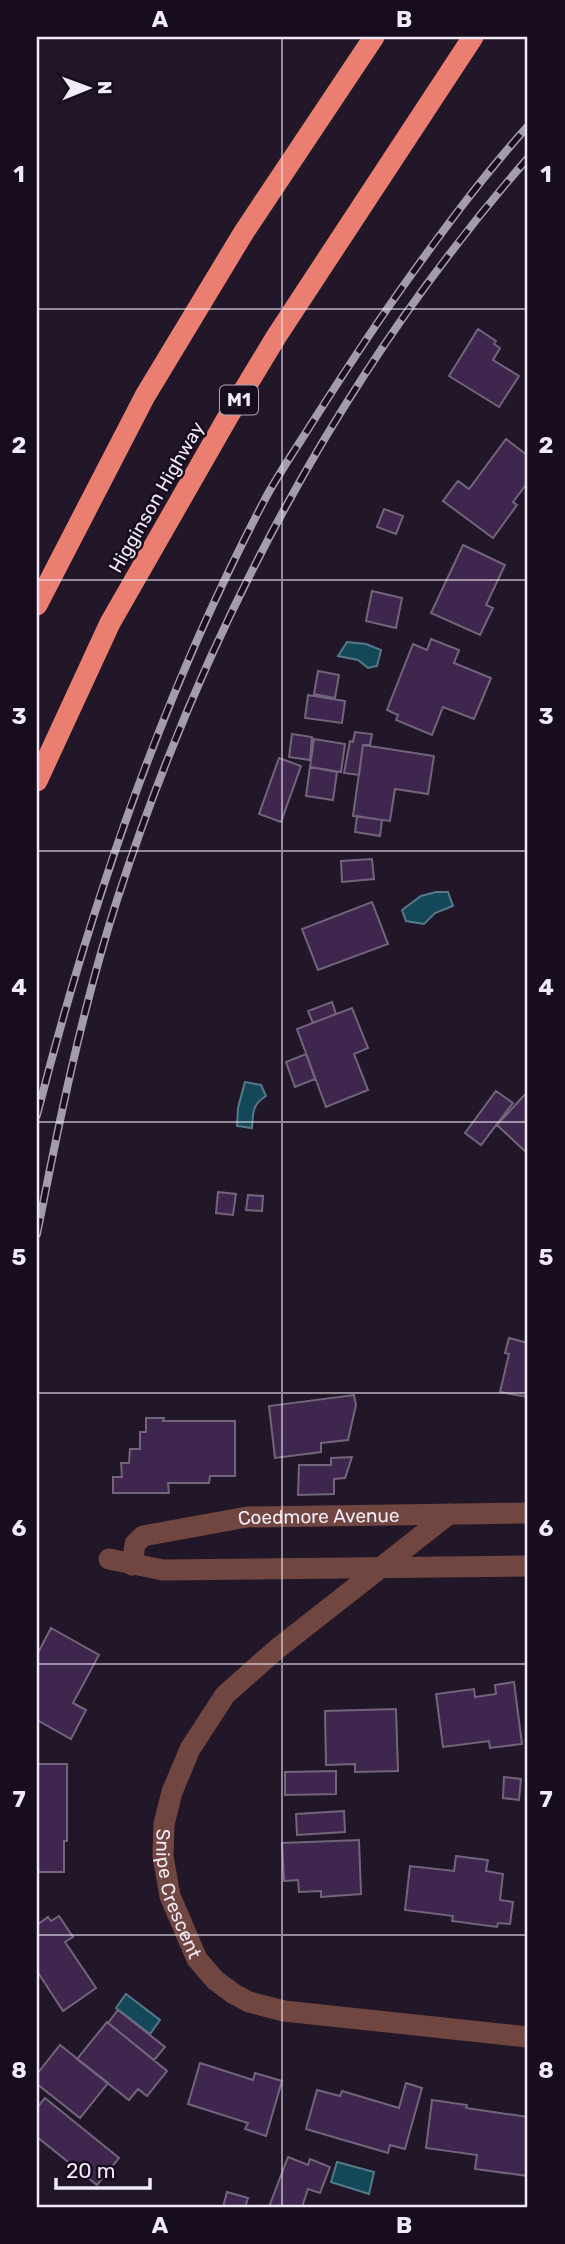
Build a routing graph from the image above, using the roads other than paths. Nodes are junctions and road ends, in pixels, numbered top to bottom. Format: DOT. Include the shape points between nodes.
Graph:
graph roads {
  1 [pos="374,37"];
  2 [pos="473,37"];
  3 [pos="37,605"];
  4 [pos="37,781"];
  5 [pos="528,1513"];
  6 [pos="449,1514"];
  7 [pos="109,1559"];
  8 [pos="132,1565"];
  9 [pos="528,1566"];
  10 [pos="379,1568"];
  11 [pos="528,2037"];
  1 -- 3 [label="highway" via="244,232 145,396"];
  2 -- 4 [label="highway, Higginson Highway / M1" via="229,415 110,623"];
  5 -- 6 [label="street, Coedmore Avenue"];
  6 -- 8 [label="street, Coedmore Avenue" via="247,1517 143,1536 135,1545"];
  6 -- 10 [label="street, Snipe Crescent"];
  7 -- 8 [label="street"];
  8 -- 10 [label="street" via="163,1570"];
  9 -- 10 [label="street"];
  10 -- 11 [label="street, Snipe Crescent" via="226,1695 190,1749 164,1824 163,1856 170,1896 197,1959 215,1980 249,2002 284,2011"];
}
